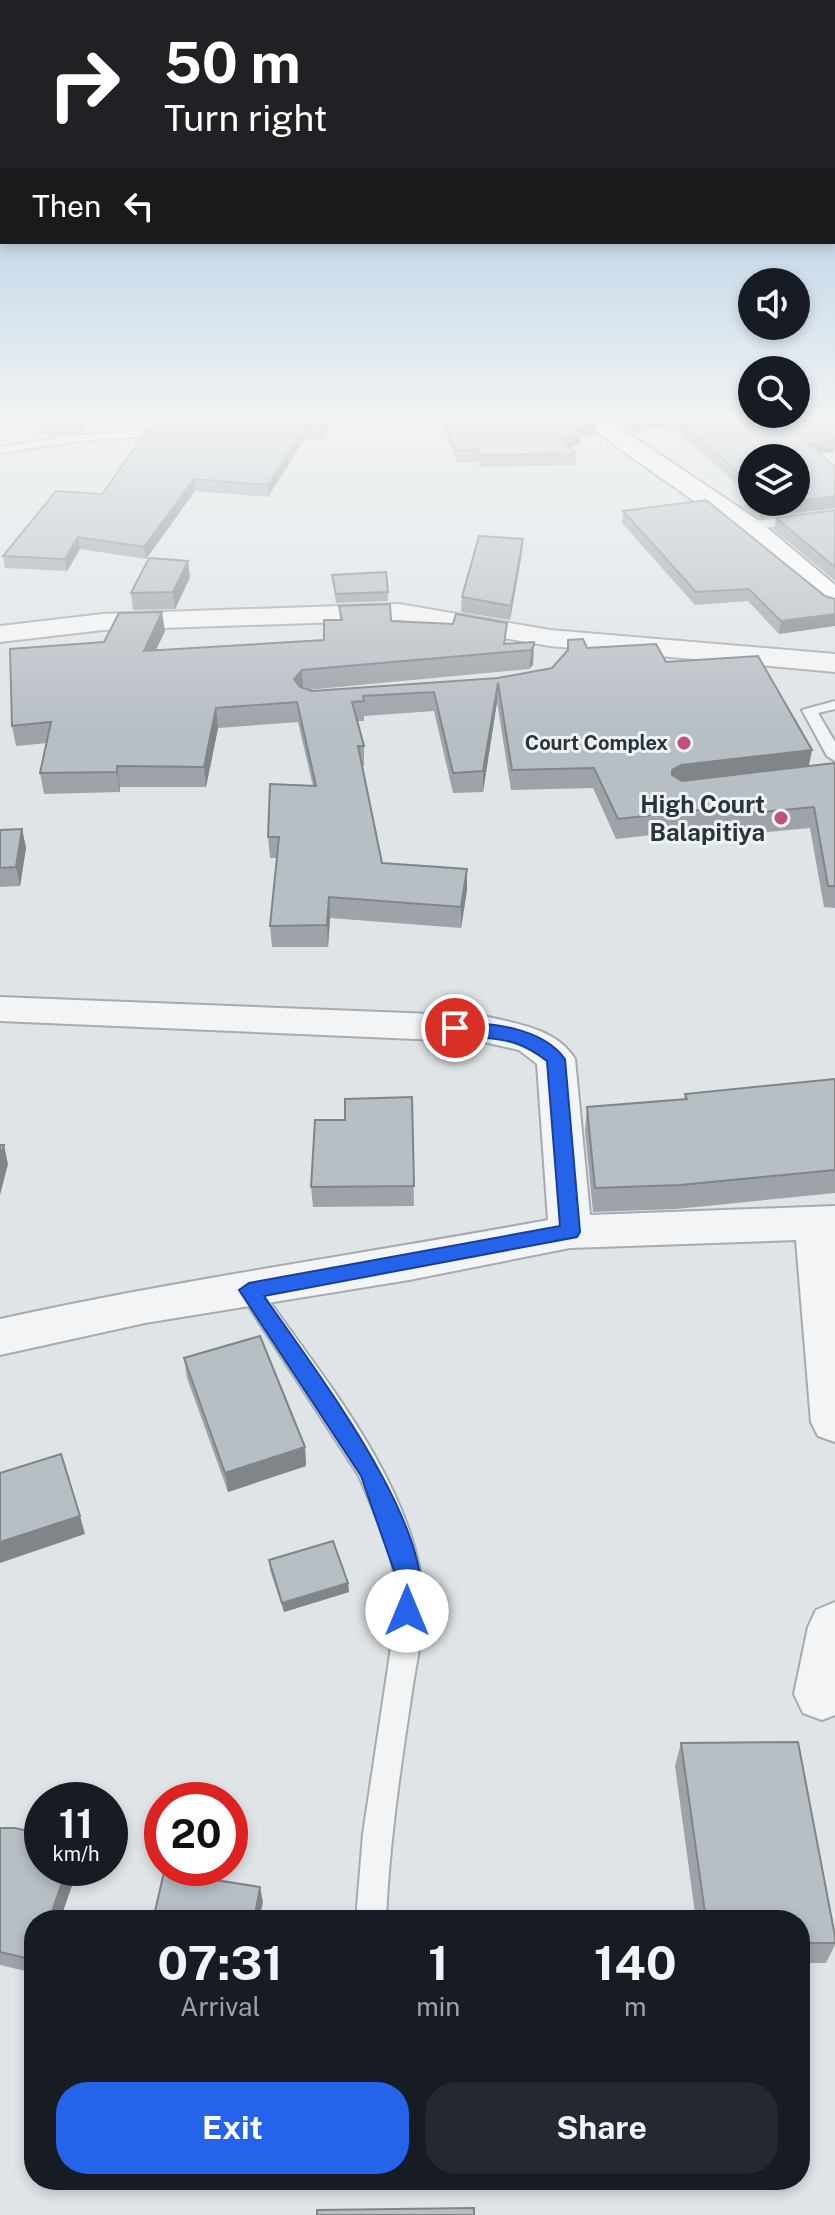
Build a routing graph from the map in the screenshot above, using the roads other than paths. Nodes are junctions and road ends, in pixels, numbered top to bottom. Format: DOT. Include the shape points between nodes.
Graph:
graph roads {
  1 [pos="743,522"];
  2 [pos="777,522"];
  3 [pos="748,526"];
  4 [pos="835,600"];
  5 [pos="0,634"];
  6 [pos="550,638"];
  7 [pos="835,663"];
  8 [pos="550,668"];
  9 [pos="835,705"];
  10 [pos="835,756"];
  11 [pos="0,1009"];
  12 [pos="826,1224"];
  13 [pos="570,1232"];
  14 [pos="249,1290"];
  15 [pos="0,1337"];
  16 [pos="835,1422"];
  17 [pos="835,1627"];
  18 [pos="822,1694"];
  19 [pos="372,1910"];
  1 -- 3 [label="highway"];
  2 -- 3 [label="lane"];
  3 -- 4 [label="highway"];
  5 -- 6 [label="street" via="103,622 399,612"];
  6 -- 7 [label="street"];
  6 -- 8 [label="street"];
  9 -- 10 [label="lane" via="809,710"];
  11 -- 13 [label="street" via="484,1029 532,1041 556,1059"];
  12 -- 13 [label="street"];
  12 -- 16 [label="street"];
  13 -- 14 [label="street"];
  14 -- 15 [label="street" via="145,1305"];
  14 -- 19 [label="lane" via="371,1472 410,1582"];
  17 -- 18 [label="street"];
}
